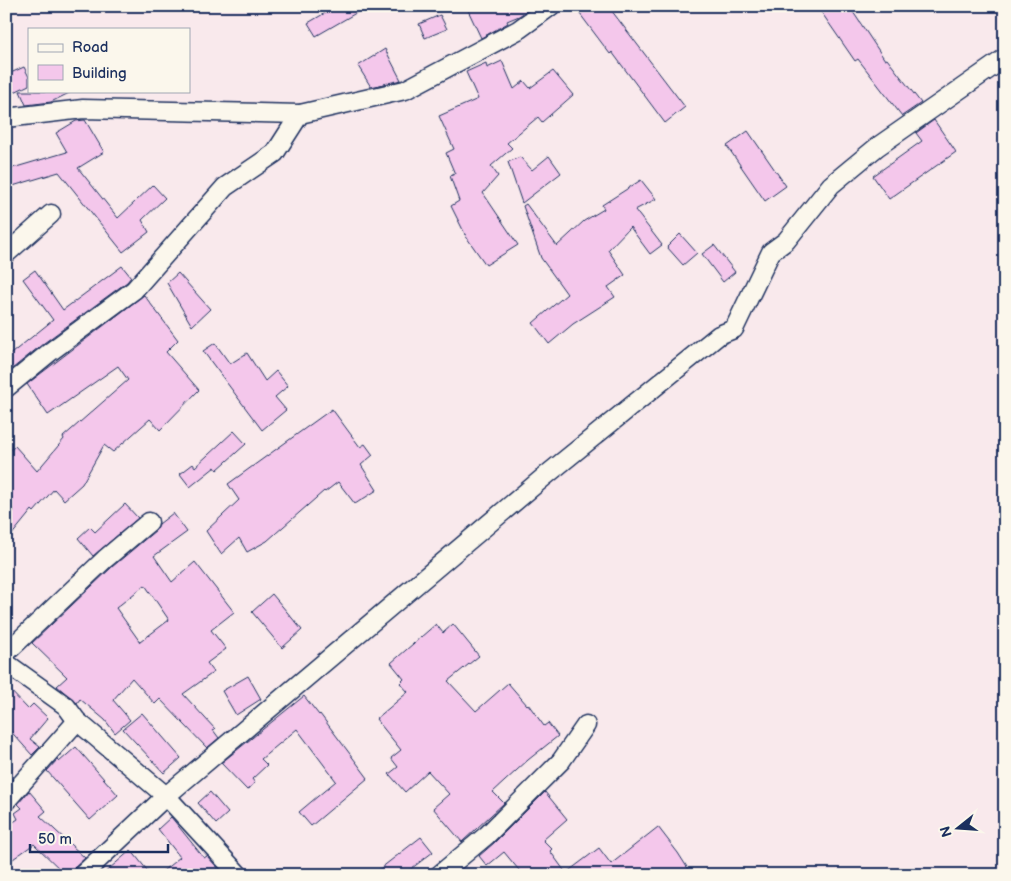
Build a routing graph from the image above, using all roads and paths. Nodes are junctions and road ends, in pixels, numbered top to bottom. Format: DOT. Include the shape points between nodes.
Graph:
graph roads {
  1 [pos="551,6"];
  2 [pos="1005,58"];
  3 [pos="300,114"];
  4 [pos="6,118"];
  5 [pos="51,214"];
  6 [pos="6,254"];
  7 [pos="6,388"];
  8 [pos="149,522"];
  9 [pos="6,653"];
  10 [pos="6,663"];
  11 [pos="77,721"];
  12 [pos="586,725"];
  13 [pos="166,796"];
  14 [pos="6,801"];
  15 [pos="82,875"];
  16 [pos="239,875"];
  17 [pos="439,875"];
  1 -- 3 [label="street" via="518,30 405,90"];
  2 -- 13 [label="street" via="877,147 831,185 786,241 771,252 734,329 719,335 544,477"];
  3 -- 4 [label="street" via="83,109"];
  3 -- 7 [label="street" via="275,153 225,187 134,290"];
  5 -- 6 [label="street"];
  8 -- 9 [label="street"];
  10 -- 11 [label="street" via="66,706"];
  11 -- 13 [label="street"];
  11 -- 14 [label="street"];
  12 -- 17 [label="street" via="561,761 487,835"];
  13 -- 15 [label="street"];
  13 -- 16 [label="street"];
}
